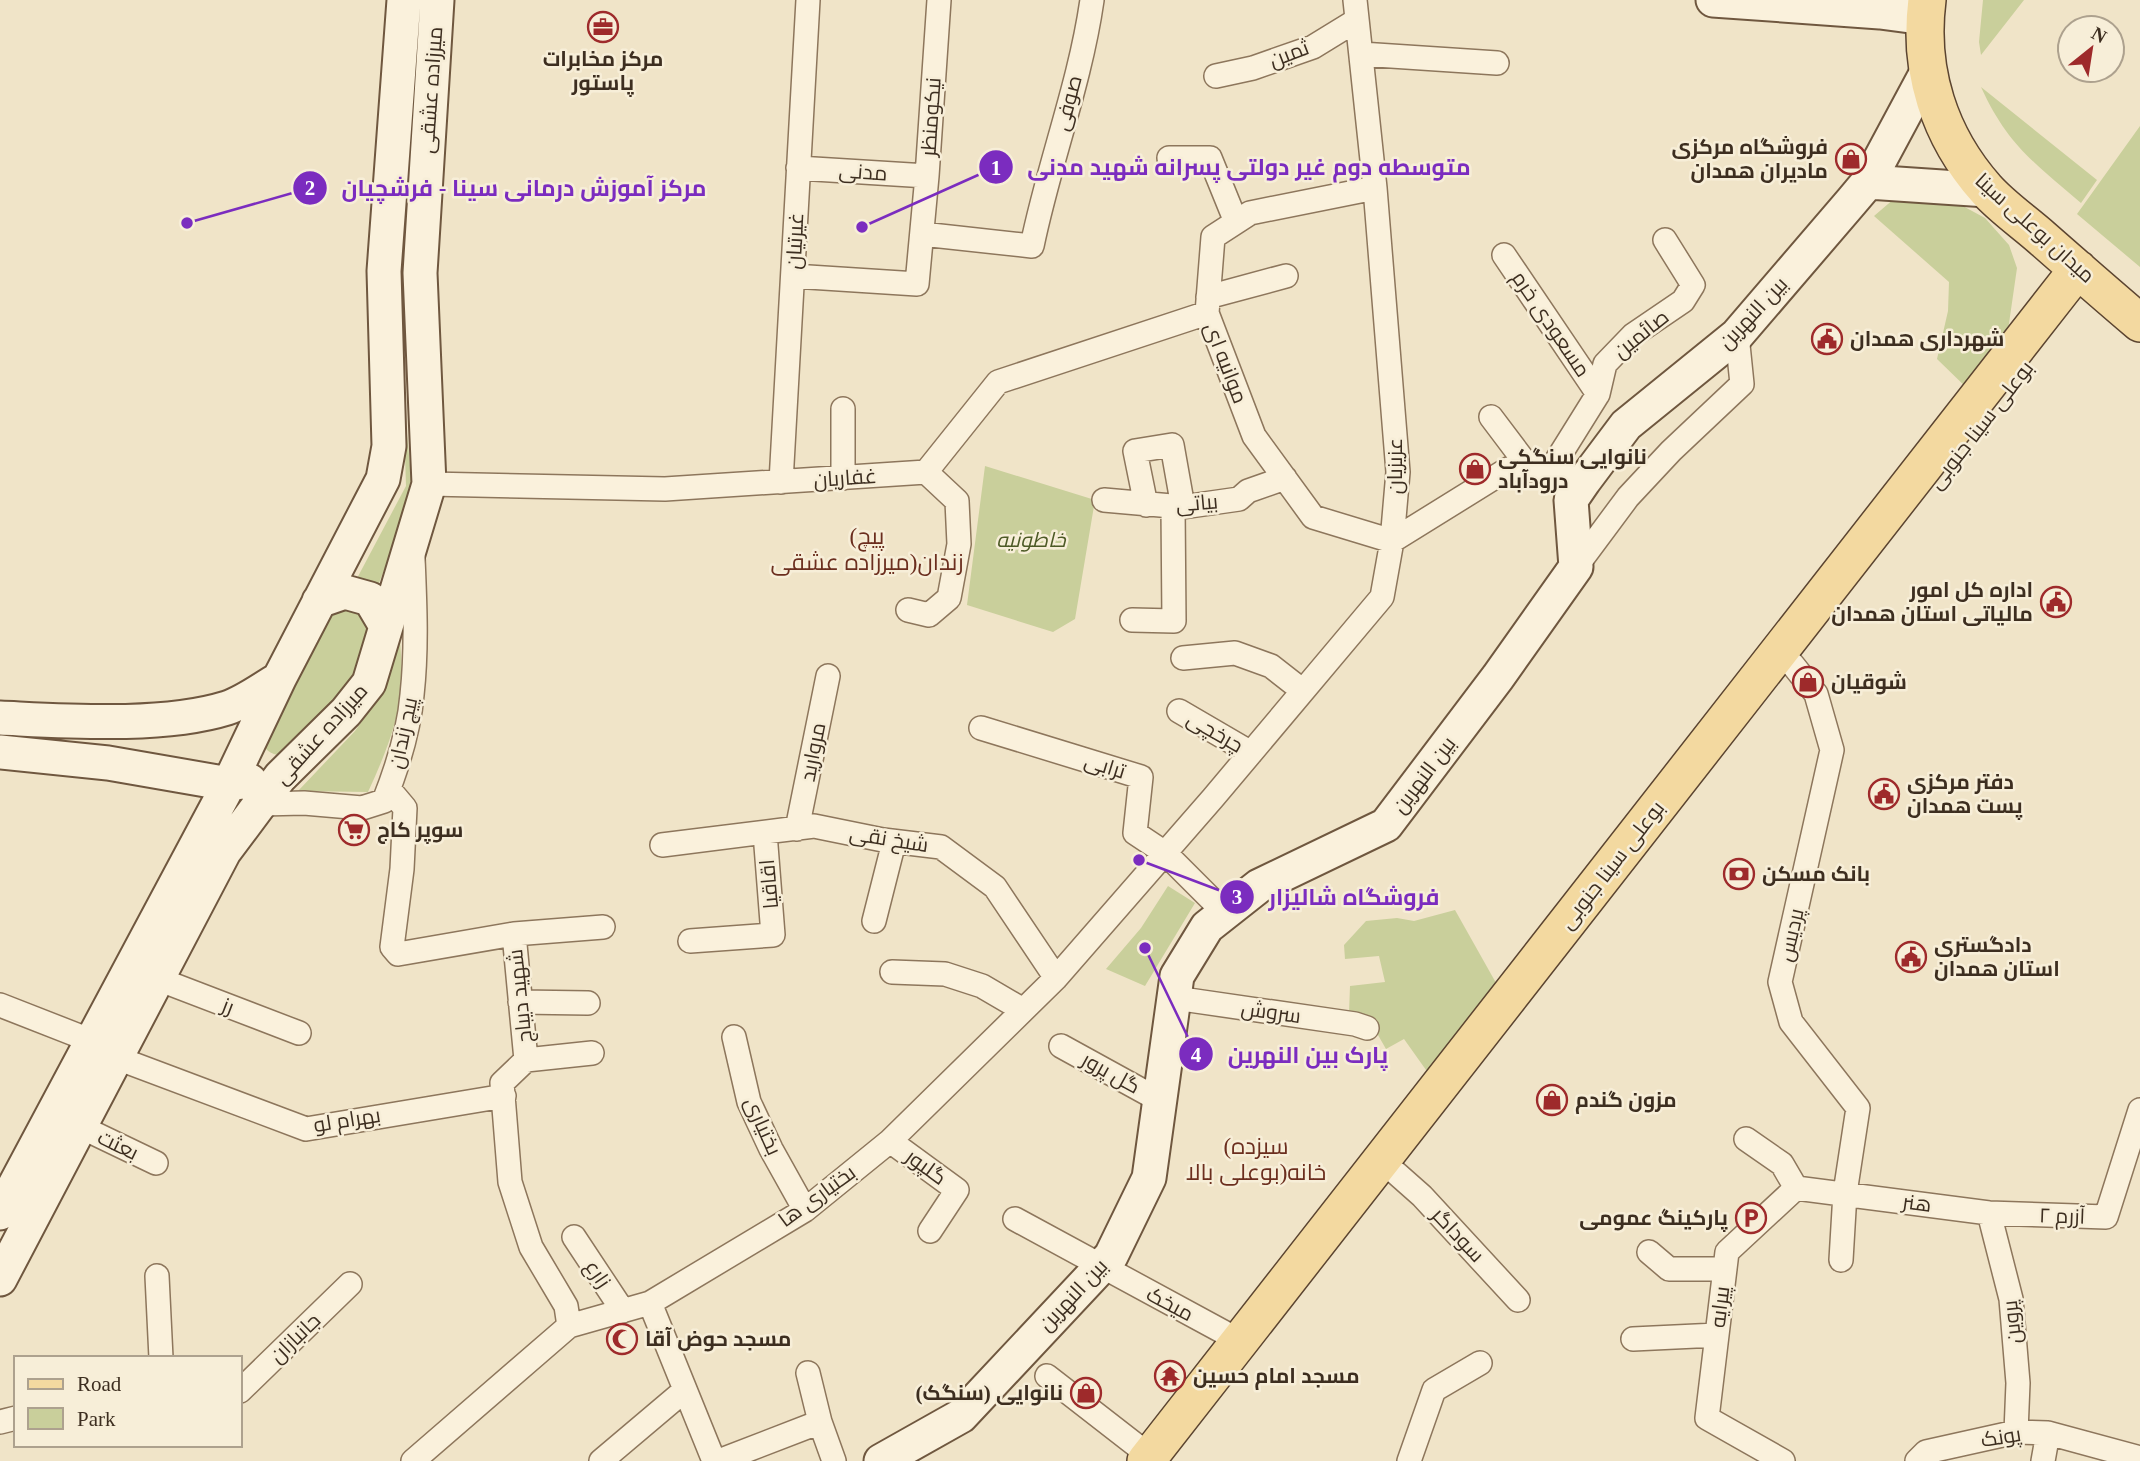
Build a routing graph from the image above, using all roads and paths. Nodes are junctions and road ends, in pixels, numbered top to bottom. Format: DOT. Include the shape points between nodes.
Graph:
graph roads {
  1 [pos="404,0"];
  2 [pos="437,0"];
  3 [pos="808,0"];
  4 [pos="939,0"];
  5 [pos="1092,0"];
  6 [pos="1713,0"];
  7 [pos="1926,9"];
  8 [pos="1356,10"];
  9 [pos="1361,54"];
  10 [pos="1497,63"];
  11 [pos="1927,72"];
  12 [pos="1216,76"];
  13 [pos="1169,158"];
  14 [pos="799,168"];
  15 [pos="928,176"];
  16 [pos="1868,181"];
  17 [pos="1376,188"];
  18 [pos="1987,190"];
  19 [pos="1236,222"];
  20 [pos="922,234"];
  21 [pos="1665,240"];
  22 [pos="1504,255"];
  23 [pos="384,271"];
  24 [pos="420,273"];
  25 [pos="793,276"];
  26 [pos="1286,276"];
  27 [pos="2085,276"];
  28 [pos="1208,305"];
  29 [pos="2140,323"];
  30 [pos="1737,335"];
  31 [pos="1598,394"];
  32 [pos="843,409"];
  33 [pos="1491,418"];
  34 [pos="1541,470"];
  35 [pos="926,472"];
  36 [pos="843,478"];
  37 [pos="1285,478"];
  38 [pos="1584,481"];
  39 [pos="781,482"];
  40 [pos="429,484"];
  41 [pos="1104,500"];
  42 [pos="1146,505"];
  43 [pos="1178,507"];
  44 [pos="413,538"];
  45 [pos="1392,541"];
  46 [pos="1576,567"];
  47 [pos="319,601"];
  48 [pos="908,610"];
  49 [pos="1132,620"];
  50 [pos="386,626"];
  51 [pos="1184,658"];
  52 [pos="1793,665"];
  53 [pos="828,676"];
  54 [pos="279,679"];
  55 [pos="1303,691"];
  56 [pos="1179,711"];
  57 [pos="10,719"];
  58 [pos="981,728"];
  59 [pos="10,752"];
  60 [pos="1251,753"];
  61 [pos="280,777"];
  62 [pos="229,784"];
  63 [pos="389,789"];
  64 [pos="261,804"];
  65 [pos="797,829"];
  66 [pos="765,833"];
  67 [pos="894,842"];
  68 [pos="662,845"];
  69 [pos="1165,853"];
  70 [pos="1225,913"];
  71 [pos="874,921"];
  72 [pos="603,927"];
  73 [pos="513,934"];
  74 [pos="690,941"];
  75 [pos="892,972"];
  76 [pos="1056,978"];
  77 [pos="158,979"];
  78 [pos="1175,998"];
  79 [pos="520,1002"];
  80 [pos="588,1003"];
  81 [pos="0,1005"];
  82 [pos="1023,1010"];
  83 [pos="1367,1028"];
  84 [pos="299,1033"];
  85 [pos="734,1037"];
  86 [pos="1061,1046"];
  87 [pos="104,1049"];
  88 [pos="592,1053"];
  89 [pos="526,1060"];
  90 [pos="504,1096"];
  91 [pos="1161,1101"];
  92 [pos="2140,1110"];
  93 [pos="81,1127"];
  94 [pos="1746,1139"];
  95 [pos="890,1141"];
  96 [pos="156,1163"];
  97 [pos="1396,1173"];
  98 [pos="1796,1188"];
  99 [pos="1845,1193"];
  100 [pos="805,1210"];
  101 [pos="0,1213"];
  102 [pos="1989,1213"];
  103 [pos="1014,1219"];
  104 [pos="930,1230"];
  105 [pos="574,1237"];
  106 [pos="1649,1252"];
  107 [pos="1841,1260"];
  108 [pos="1101,1266"];
  109 [pos="1725,1269"];
  110 [pos="157,1276"];
  111 [pos="0,1279"];
  112 [pos="350,1284"];
  113 [pos="1518,1300"];
  114 [pos="650,1303"];
  115 [pos="623,1311"];
  116 [pos="569,1326"];
  117 [pos="1717,1335"];
  118 [pos="1633,1339"];
  119 [pos="1240,1341"];
  120 [pos="161,1356"];
  121 [pos="1480,1363"];
  122 [pos="808,1373"];
  123 [pos="1047,1376"];
  124 [pos="242,1389"];
  125 [pos="685,1390"];
  126 [pos="820,1422"];
  127 [pos="2016,1432"];
  128 [pos="2048,1433"];
  129 [pos="2140,1458"];
  130 [pos="1156,1459"];
  131 [pos="413,1461"];
  132 [pos="601,1461"];
  133 [pos="716,1461"];
  134 [pos="834,1461"];
  135 [pos="881,1461"];
  136 [pos="1409,1461"];
  137 [pos="1783,1461"];
  138 [pos="1917,1461"];
  139 [pos="2043,1461"];
  1 -- 23 [label="main road, میرزاده عشقی"];
  2 -- 24 [label="main road, میرزاده عشقی"];
  3 -- 14 [label="street, غیرتیان"];
  4 -- 15 [label="street, نیکومنظر"];
  5 -- 20 [label="street, صوفی" via="1032,246"];
  6 -- 7 [label="main road" via="1880,12"];
  7 -- 11 [label="main road, میدان بوعلی سینا"];
  8 -- 9 [label="street, عزیزیان"];
  8 -- 12 [label="street, ثمین" via="1313,47"];
  9 -- 10 [label="street"];
  9 -- 17 [label="street, عزیزیان"];
  11 -- 16 [label="main road, بین النهرین"];
  11 -- 18 [label="main road, میدان بوعلی سینا" via="1939,116 1959,156"];
  13 -- 19 [label="street" via="1210,158"];
  14 -- 15 [label="street, مدنی"];
  14 -- 25 [label="street, غیرتیان"];
  15 -- 20 [label="street, نیکومنظر"];
  16 -- 18 [label="main road"];
  16 -- 30 [label="main road, بین النهرین"];
  17 -- 19 [label="street, موانیه ای" via="1250,213"];
  17 -- 45 [label="street, عزیزیان" via="1398,472"];
  18 -- 27 [label="main road, میدان بوعلی سینا"];
  19 -- 28 [label="street, موانیه ای" via="1213,237"];
  20 -- 25 [label="street, نیکومنظر" via="918,284"];
  21 -- 31 [label="street, صائمین" via="1693,285 1683,301 1633,335 1605,364"];
  22 -- 31 [label="street, مسعودی خرم"];
  23 -- 24 [label="main road"];
  23 -- 47 [label="main road, میرزاده عشقی" via="389,446 383,479"];
  24 -- 40 [label="main road, میرزاده عشقی"];
  25 -- 39 [label="street, غیرتیان"];
  26 -- 28 [label="street"];
  27 -- 29 [label="main road, میدان بوعلی سینا"];
  27 -- 52 [label="main road, بوعلی سینا جنوبی"];
  27 -- 119 [label="main road, بوعلی سینا جنوبی"];
  28 -- 35 [label="street" via="998,382"];
  28 -- 37 [label="street, موانیه ای" via="1254,436"];
  30 -- 38 [label="main road, بین النهرین" via="1626,425"];
  30 -- 46 [label="street" via="1742,384 1628,498"];
  31 -- 34 [label="street, صائمین"];
  32 -- 36 [label="street"];
  33 -- 34 [label="street"];
  34 -- 38 [label="street"];
  34 -- 45 [label="street" via="1508,469"];
  35 -- 36 [label="street, غفاریان"];
  35 -- 48 [label="street" via="957,501 959,544 949,598 929,615"];
  36 -- 39 [label="street, غفاریان"];
  37 -- 43 [label="street, بیاتی" via="1248,491 1239,499"];
  37 -- 45 [label="street, موانیه ای" via="1313,517"];
  38 -- 46 [label="main road, بین النهرین" via="1571,500"];
  39 -- 40 [label="street, غفاریان" via="665,489"];
  40 -- 44 [label="main road, میرزاده عشقی"];
  41 -- 42 [label="street, بیاتی"];
  42 -- 43 [label="street, بیاتی"];
  42 -- 43 [label="street" via="1135,451 1172,445"];
  43 -- 49 [label="street" via="1174,621"];
  44 -- 50 [label="main road, میرزاده عشقی"];
  44 -- 63 [label="street, پیچ زندان" via="412,697"];
  45 -- 55 [label="street, عزیزیان" via="1382,597"];
  46 -- 70 [label="main road, بین النهرین" via="1386,825 1259,886"];
  47 -- 50 [label="main road" via="345,592 370,599"];
  47 -- 54 [label="main road, میرزاده عشقی"];
  50 -- 61 [label="main road, میرزاده عشقی" via="369,683"];
  51 -- 55 [label="street" via="1235,653 1271,666"];
  52 -- 97 [label="main road, بوعلی سینا جنوبی"];
  52 -- 99 [label="street, پردیس" via="1815,694 1832,750 1780,982 1791,1022 1858,1108"];
  53 -- 65 [label="street, مروارید"];
  54 -- 57 [label="main road" via="230,707 194,717"];
  54 -- 62 [label="main road, میرزاده عشقی"];
  55 -- 60 [label="street, عزیزیان"];
  56 -- 60 [label="street, چرخچی"];
  57 -- 59 [label="main road"];
  58 -- 69 [label="street, ترابی" via="1141,777 1135,833"];
  59 -- 62 [label="main road"];
  60 -- 69 [label="street, عزیزیان"];
  61 -- 62 [label="main road"];
  61 -- 64 [label="main road, میرزاده عشقی"];
  62 -- 87 [label="main road, میرزاده عشقی"];
  63 -- 64 [label="street, پیچ زندان" via="384,801 362,808"];
  63 -- 73 [label="street, شهید دیباج" via="405,808 391,947 398,954"];
  64 -- 77 [label="main road, میرزاده عشقی" via="225,852"];
  65 -- 66 [label="street, شیخ نقی"];
  65 -- 67 [label="street, شیخ نقی" via="814,826"];
  66 -- 68 [label="street, شیخ نقی"];
  66 -- 74 [label="street, اقاقیا" via="773,935"];
  67 -- 71 [label="street"];
  67 -- 76 [label="street, شیخ نقی" via="941,847 995,887"];
  69 -- 70 [label="street"];
  69 -- 76 [label="street, بختیاری ها"];
  70 -- 78 [label="main road, بین النهرین" via="1207,928 1177,976"];
  72 -- 73 [label="street"];
  73 -- 79 [label="street, شهید دیباج"];
  75 -- 82 [label="street" via="945,974 982,986"];
  76 -- 82 [label="street, بختیاری ها"];
  77 -- 84 [label="street, رز"];
  77 -- 87 [label="main road, میرزاده عشقی"];
  78 -- 83 [label="street, سروش"];
  78 -- 91 [label="main road, بین النهرین"];
  79 -- 80 [label="street"];
  79 -- 89 [label="street, شهید دیباج"];
  81 -- 87 [label="street, بهرام لو"];
  82 -- 95 [label="street, بختیاری ها"];
  85 -- 100 [label="street, بختیاری" via="749,1102"];
  86 -- 91 [label="street, گل پرور"];
  87 -- 90 [label="street, بهرام لو" via="306,1129"];
  87 -- 93 [label="main road, میرزاده عشقی"];
  87 -- 101 [label="main road, میرزاده عشقی"];
  88 -- 89 [label="street"];
  89 -- 90 [label="street, شهید دیباج" via="502,1083"];
  90 -- 116 [label="street" via="510,1182 531,1247 566,1306"];
  91 -- 108 [label="main road, بین النهرین" via="1149,1178 1111,1256"];
  92 -- 102 [label="street, آزرم ۲" via="2106,1217"];
  93 -- 96 [label="street, بعثت"];
  93 -- 111 [label="main road, میرزاده عشقی"];
  94 -- 98 [label="street" via="1782,1164"];
  95 -- 100 [label="street, بختیاری ها"];
  95 -- 104 [label="street, گلپور" via="957,1190"];
  97 -- 113 [label="street, سوداگر"];
  97 -- 130 [label="main road, بوعلی سینا جنوبی"];
  98 -- 99 [label="street"];
  98 -- 109 [label="street, پیرایه" via="1727,1252"];
  99 -- 102 [label="street, هنر"];
  99 -- 107 [label="street, پردیس"];
  100 -- 114 [label="street, بختیاری ها"];
  102 -- 127 [label="street, پروین" via="2011,1299 2018,1383"];
  103 -- 108 [label="street, میخک"];
  105 -- 115 [label="street, زارع"];
  106 -- 109 [label="street" via="1669,1269"];
  108 -- 119 [label="street, میخک"];
  108 -- 135 [label="main road, بین النهرین" via="961,1416"];
  109 -- 117 [label="street, پیرایه"];
  110 -- 120 [label="street"];
  112 -- 124 [label="street, جانبازان"];
  114 -- 115 [label="street, بختیاری ها"];
  114 -- 125 [label="street"];
  115 -- 116 [label="street, بختیاری ها"];
  116 -- 131 [label="street, بختیاری ها"];
  117 -- 118 [label="street"];
  117 -- 137 [label="street, پیرایه" via="1707,1418"];
  119 -- 130 [label="main road, بوعلی سینا جنوبی"];
  121 -- 136 [label="street" via="1434,1390"];
  122 -- 126 [label="street"];
  123 -- 130 [label="street"];
  125 -- 132 [label="street"];
  125 -- 133 [label="street"];
  126 -- 133 [label="street"];
  126 -- 134 [label="street"];
  127 -- 128 [label="street, پونک"];
  127 -- 138 [label="street, پونک" via="1926,1452"];
  128 -- 129 [label="street, پونک"];
  128 -- 139 [label="street"];
}
